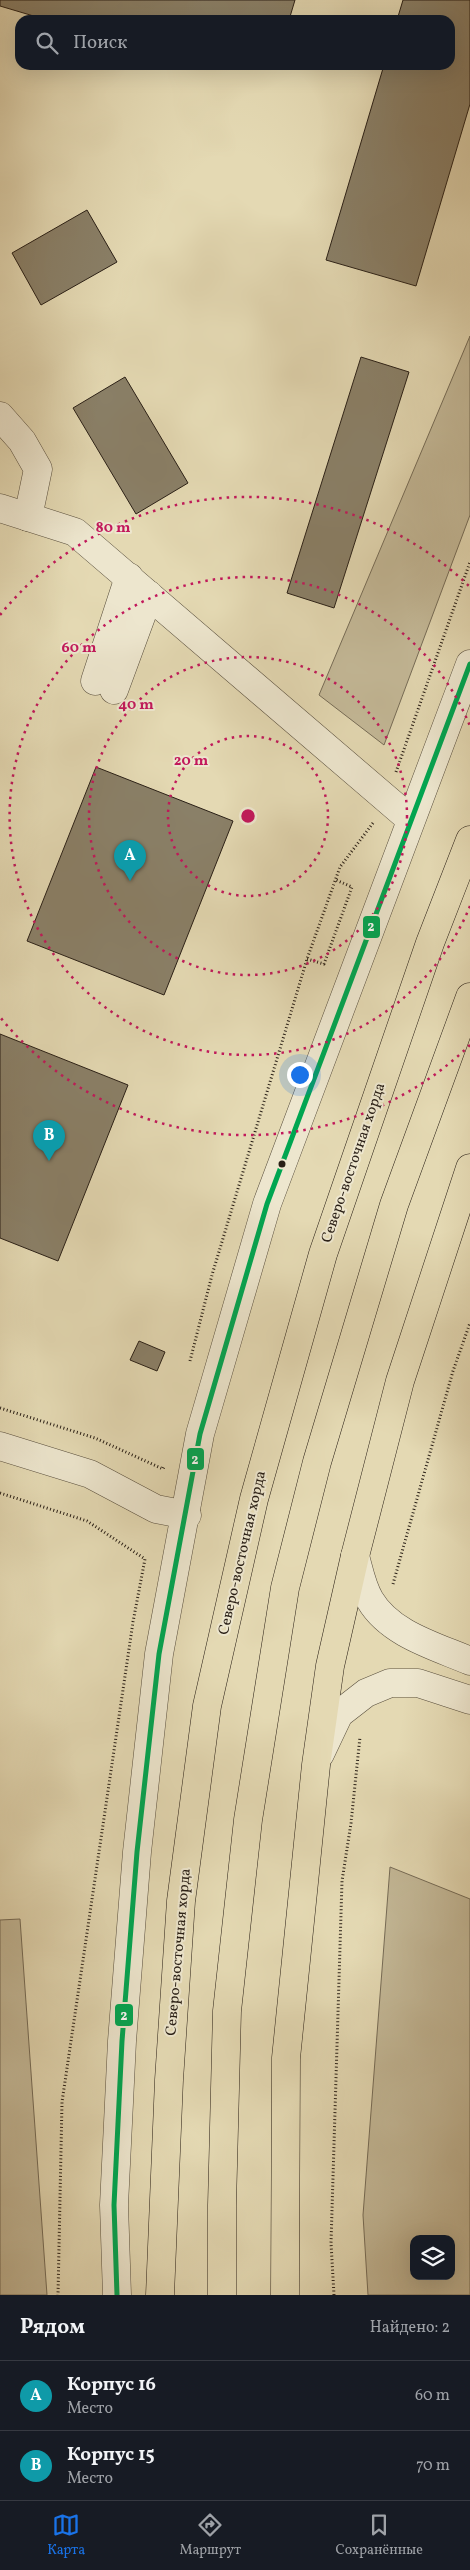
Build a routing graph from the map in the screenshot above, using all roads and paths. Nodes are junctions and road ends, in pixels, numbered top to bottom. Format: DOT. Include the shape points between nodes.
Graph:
graph roads {
  1 [pos="0,416"];
  2 [pos="0,508"];
  3 [pos="28,517"];
  4 [pos="470,562"];
  5 [pos="139,586"];
  6 [pos="470,664"];
  7 [pos="105,686"];
  8 [pos="396,773"];
  9 [pos="377,817"];
  10 [pos="410,819"];
  11 [pos="470,840"];
  12 [pos="336,880"];
  13 [pos="307,958"];
  14 [pos="470,997"];
  15 [pos="470,1168"];
  16 [pos="470,1323"];
  17 [pos="190,1362"];
  18 [pos="0,1408"];
  19 [pos="0,1446"];
  20 [pos="166,1459"];
  21 [pos="0,1493"];
  22 [pos="187,1515"];
  23 [pos="354,1556"];
  24 [pos="392,1589"];
  25 [pos="470,1661"];
  26 [pos="470,1700"];
  27 [pos="360,1734"];
  28 [pos="316,1765"];
  29 [pos="58,2295"];
  30 [pos="117,2295"];
  31 [pos="160,2295"];
  32 [pos="222,2295"];
  33 [pos="285,2295"];
  34 [pos="334,2295"];
  1 -- 3 [label="street" via="22,441 38,469"];
  2 -- 3 [label="street"];
  3 -- 5 [label="street" via="75,532"];
  4 -- 8 [label="path"];
  5 -- 7 [label="street"];
  5 -- 10 [label="street"];
  6 -- 10 [label="street"];
  9 -- 12 [label="path" via="340,867"];
  10 -- 22 [label="street" via="267,1204 200,1434"];
  11 -- 31 [label="main road, Северо-восточная хорда" via="430,943 323,1254 254,1499 207,1706 181,1901"];
  12 -- 13 [label="path"];
  12 -- 13 [label="path" via="352,887 324,964"];
  13 -- 17 [label="path" via="212,1275"];
  14 -- 32 [label="main road" via="394,1206 317,1462 285,1588 248,1820 227,2011"];
  15 -- 23 [label="main road" via="400,1381"];
  16 -- 24 [label="path" via="453,1371"];
  18 -- 20 [label="path" via="95,1438 164,1469"];
  19 -- 22 [label="street" via="90,1474 156,1509"];
  21 -- 29 [label="path" via="87,1521 145,1559 62,2102"];
  22 -- 30 [label="street" via="159,1654 137,1852 122,2041 116,2176"];
  23 -- 25 [label="street" via="368,1598 383,1619 420,1640"];
  23 -- 28 [label="main road" via="330,1666"];
  26 -- 28 [label="street" via="418,1683 390,1683 366,1693 340,1714"];
  27 -- 34 [label="path" via="342,1881 331,2243"];
  28 -- 33 [label="main road" via="286,2058"];
}
